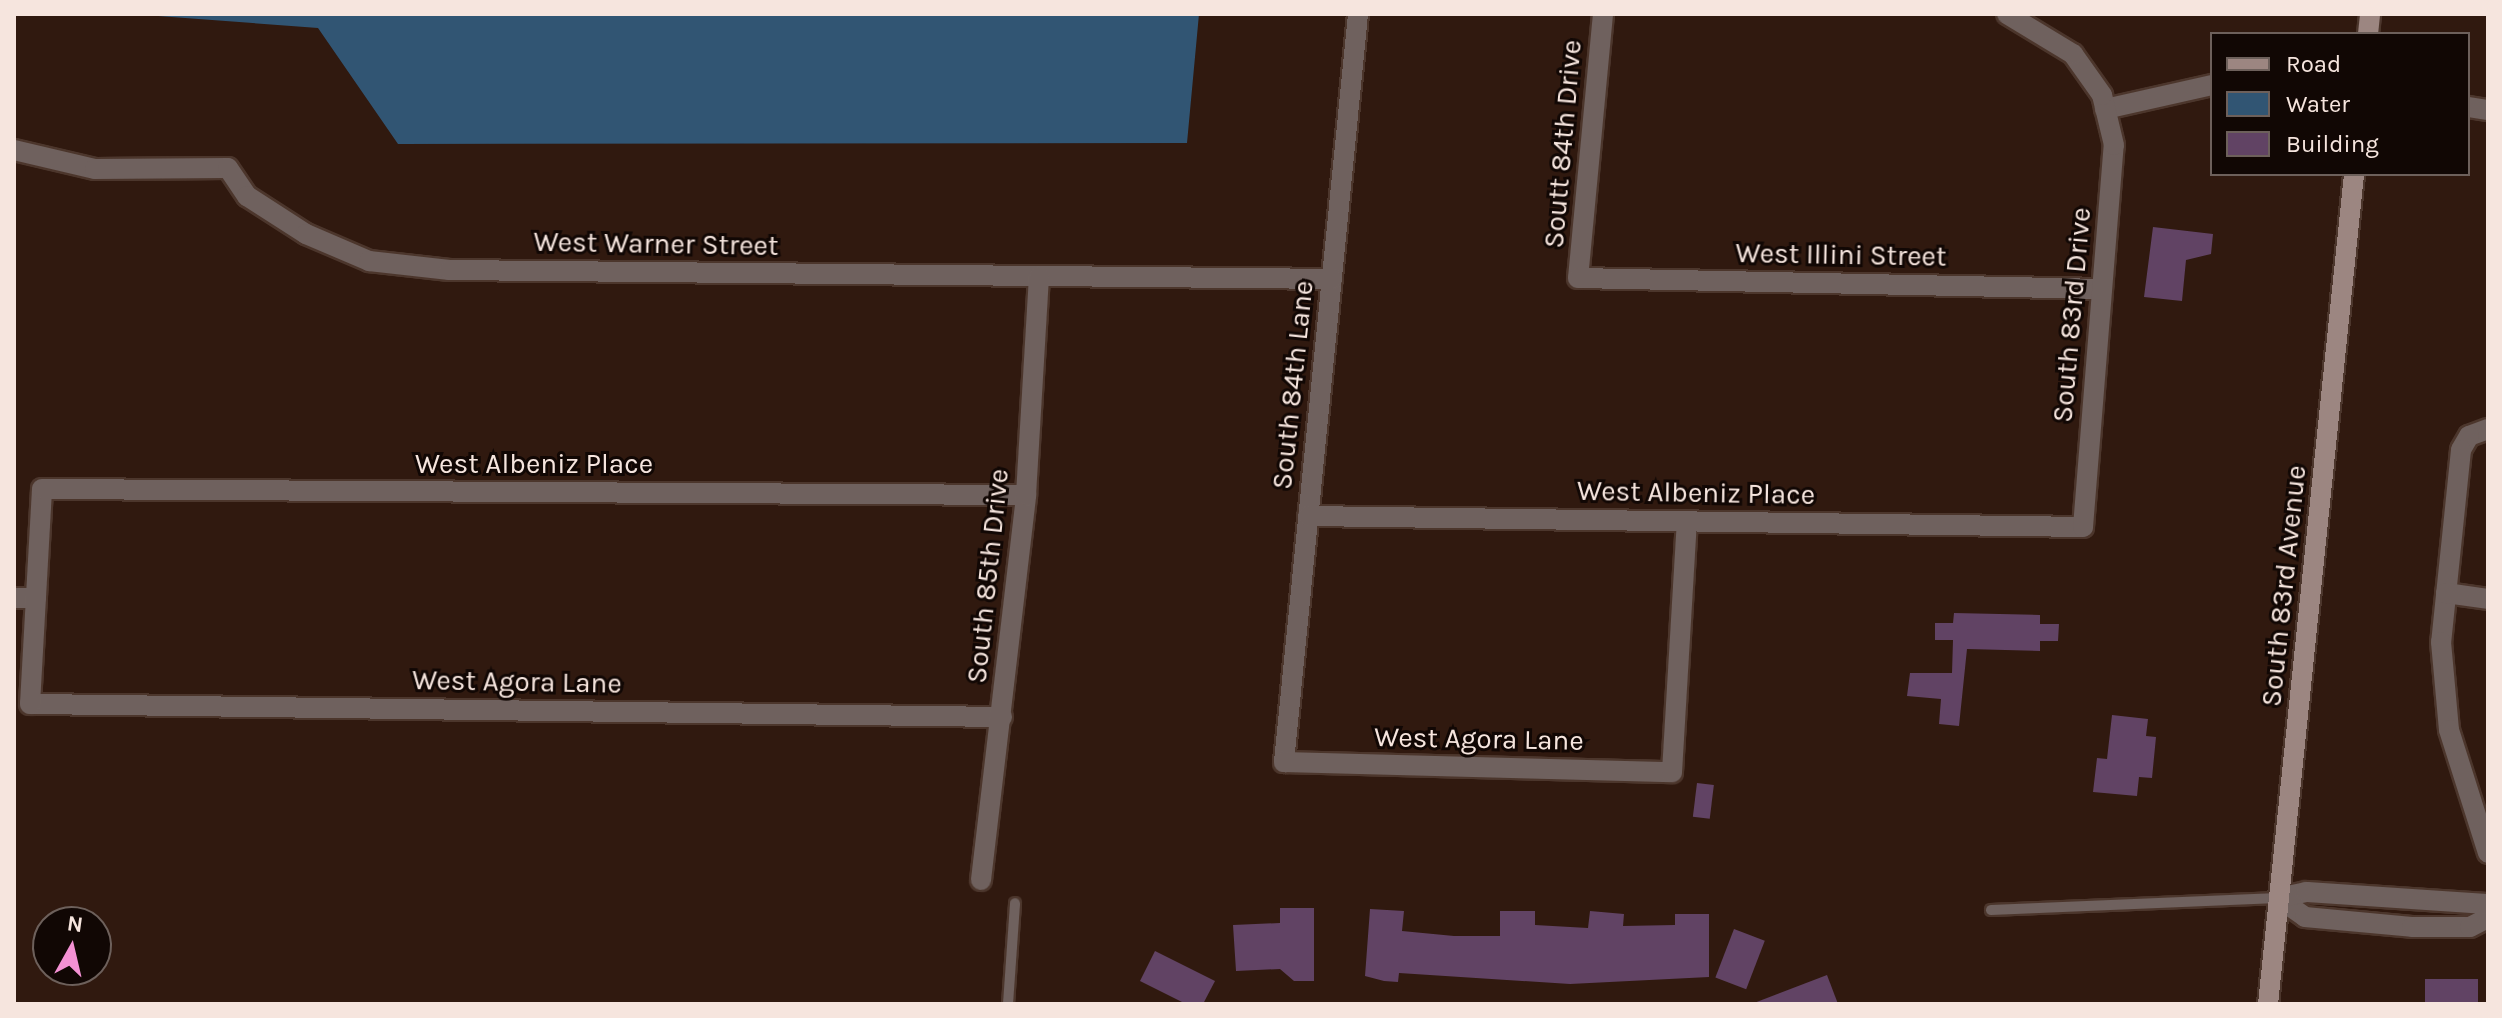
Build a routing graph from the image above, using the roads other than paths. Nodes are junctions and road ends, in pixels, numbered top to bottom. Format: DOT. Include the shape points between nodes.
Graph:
graph roads {
  1 [pos="1358,14"];
  2 [pos="1603,14"];
  3 [pos="2007,14"];
  4 [pos="2210,85"];
  5 [pos="2105,109"];
  6 [pos="14,150"];
  7 [pos="2354,176"];
  8 [pos="1039,276"];
  9 [pos="1578,278"];
  10 [pos="1332,279"];
  11 [pos="2102,289"];
  12 [pos="2478,433"];
  13 [pos="1026,495"];
  14 [pos="1308,516"];
  15 [pos="1687,521"];
  16 [pos="2083,527"];
  17 [pos="2446,593"];
  18 [pos="14,598"];
  19 [pos="36,598"];
  20 [pos="2488,599"];
  21 [pos="1002,717"];
  22 [pos="1284,762"];
  23 [pos="2488,853"];
  24 [pos="981,880"];
  25 [pos="2278,898"];
  26 [pos="1015,903"];
  27 [pos="2488,904"];
  28 [pos="1991,910"];
  29 [pos="2488,918"];
  30 [pos="1008,1004"];
  31 [pos="2268,1004"];
  1 -- 10 [label="street, South 84th Lane"];
  2 -- 9 [label="street, Soutt 84th Drive"];
  3 -- 5 [label="street, South 83rd Drive" via="2073,54"];
  4 -- 5 [label="street"];
  5 -- 11 [label="street, South 83rd Drive" via="2114,145"];
  6 -- 8 [label="street, West Warner Street" via="95,169 228,168 247,196 306,234 369,261 449,270"];
  7 -- 25 [label="main road, South 83rd Avenue"];
  8 -- 10 [label="street, West Warner Street"];
  8 -- 13 [label="street, South 85th Drive"];
  9 -- 11 [label="street, West Illini Street"];
  10 -- 14 [label="street, South 84th Lane"];
  11 -- 16 [label="street, South 83rd Drive"];
  12 -- 17 [label="street" via="2461,450"];
  13 -- 19 [label="street, West Albeniz Place" via="42,489"];
  13 -- 21 [label="street, South 85th Drive"];
  14 -- 15 [label="street, West Albeniz Place"];
  14 -- 22 [label="street, South 84th Lane"];
  15 -- 16 [label="street, West Albeniz Place"];
  15 -- 22 [label="street, West Agora Lane" via="1672,772"];
  17 -- 20 [label="street"];
  17 -- 23 [label="street" via="2441,642 2449,730"];
  18 -- 19 [label="street"];
  19 -- 21 [label="street, West Agora Lane" via="30,704"];
  21 -- 24 [label="street, South 85th Drive"];
  25 -- 27 [label="street" via="2306,892"];
  25 -- 28 [label="lane"];
  25 -- 29 [label="street" via="2305,917 2397,926 2470,927"];
  25 -- 31 [label="main road, South 83rd Avenue"];
  26 -- 30 [label="lane"];
}
